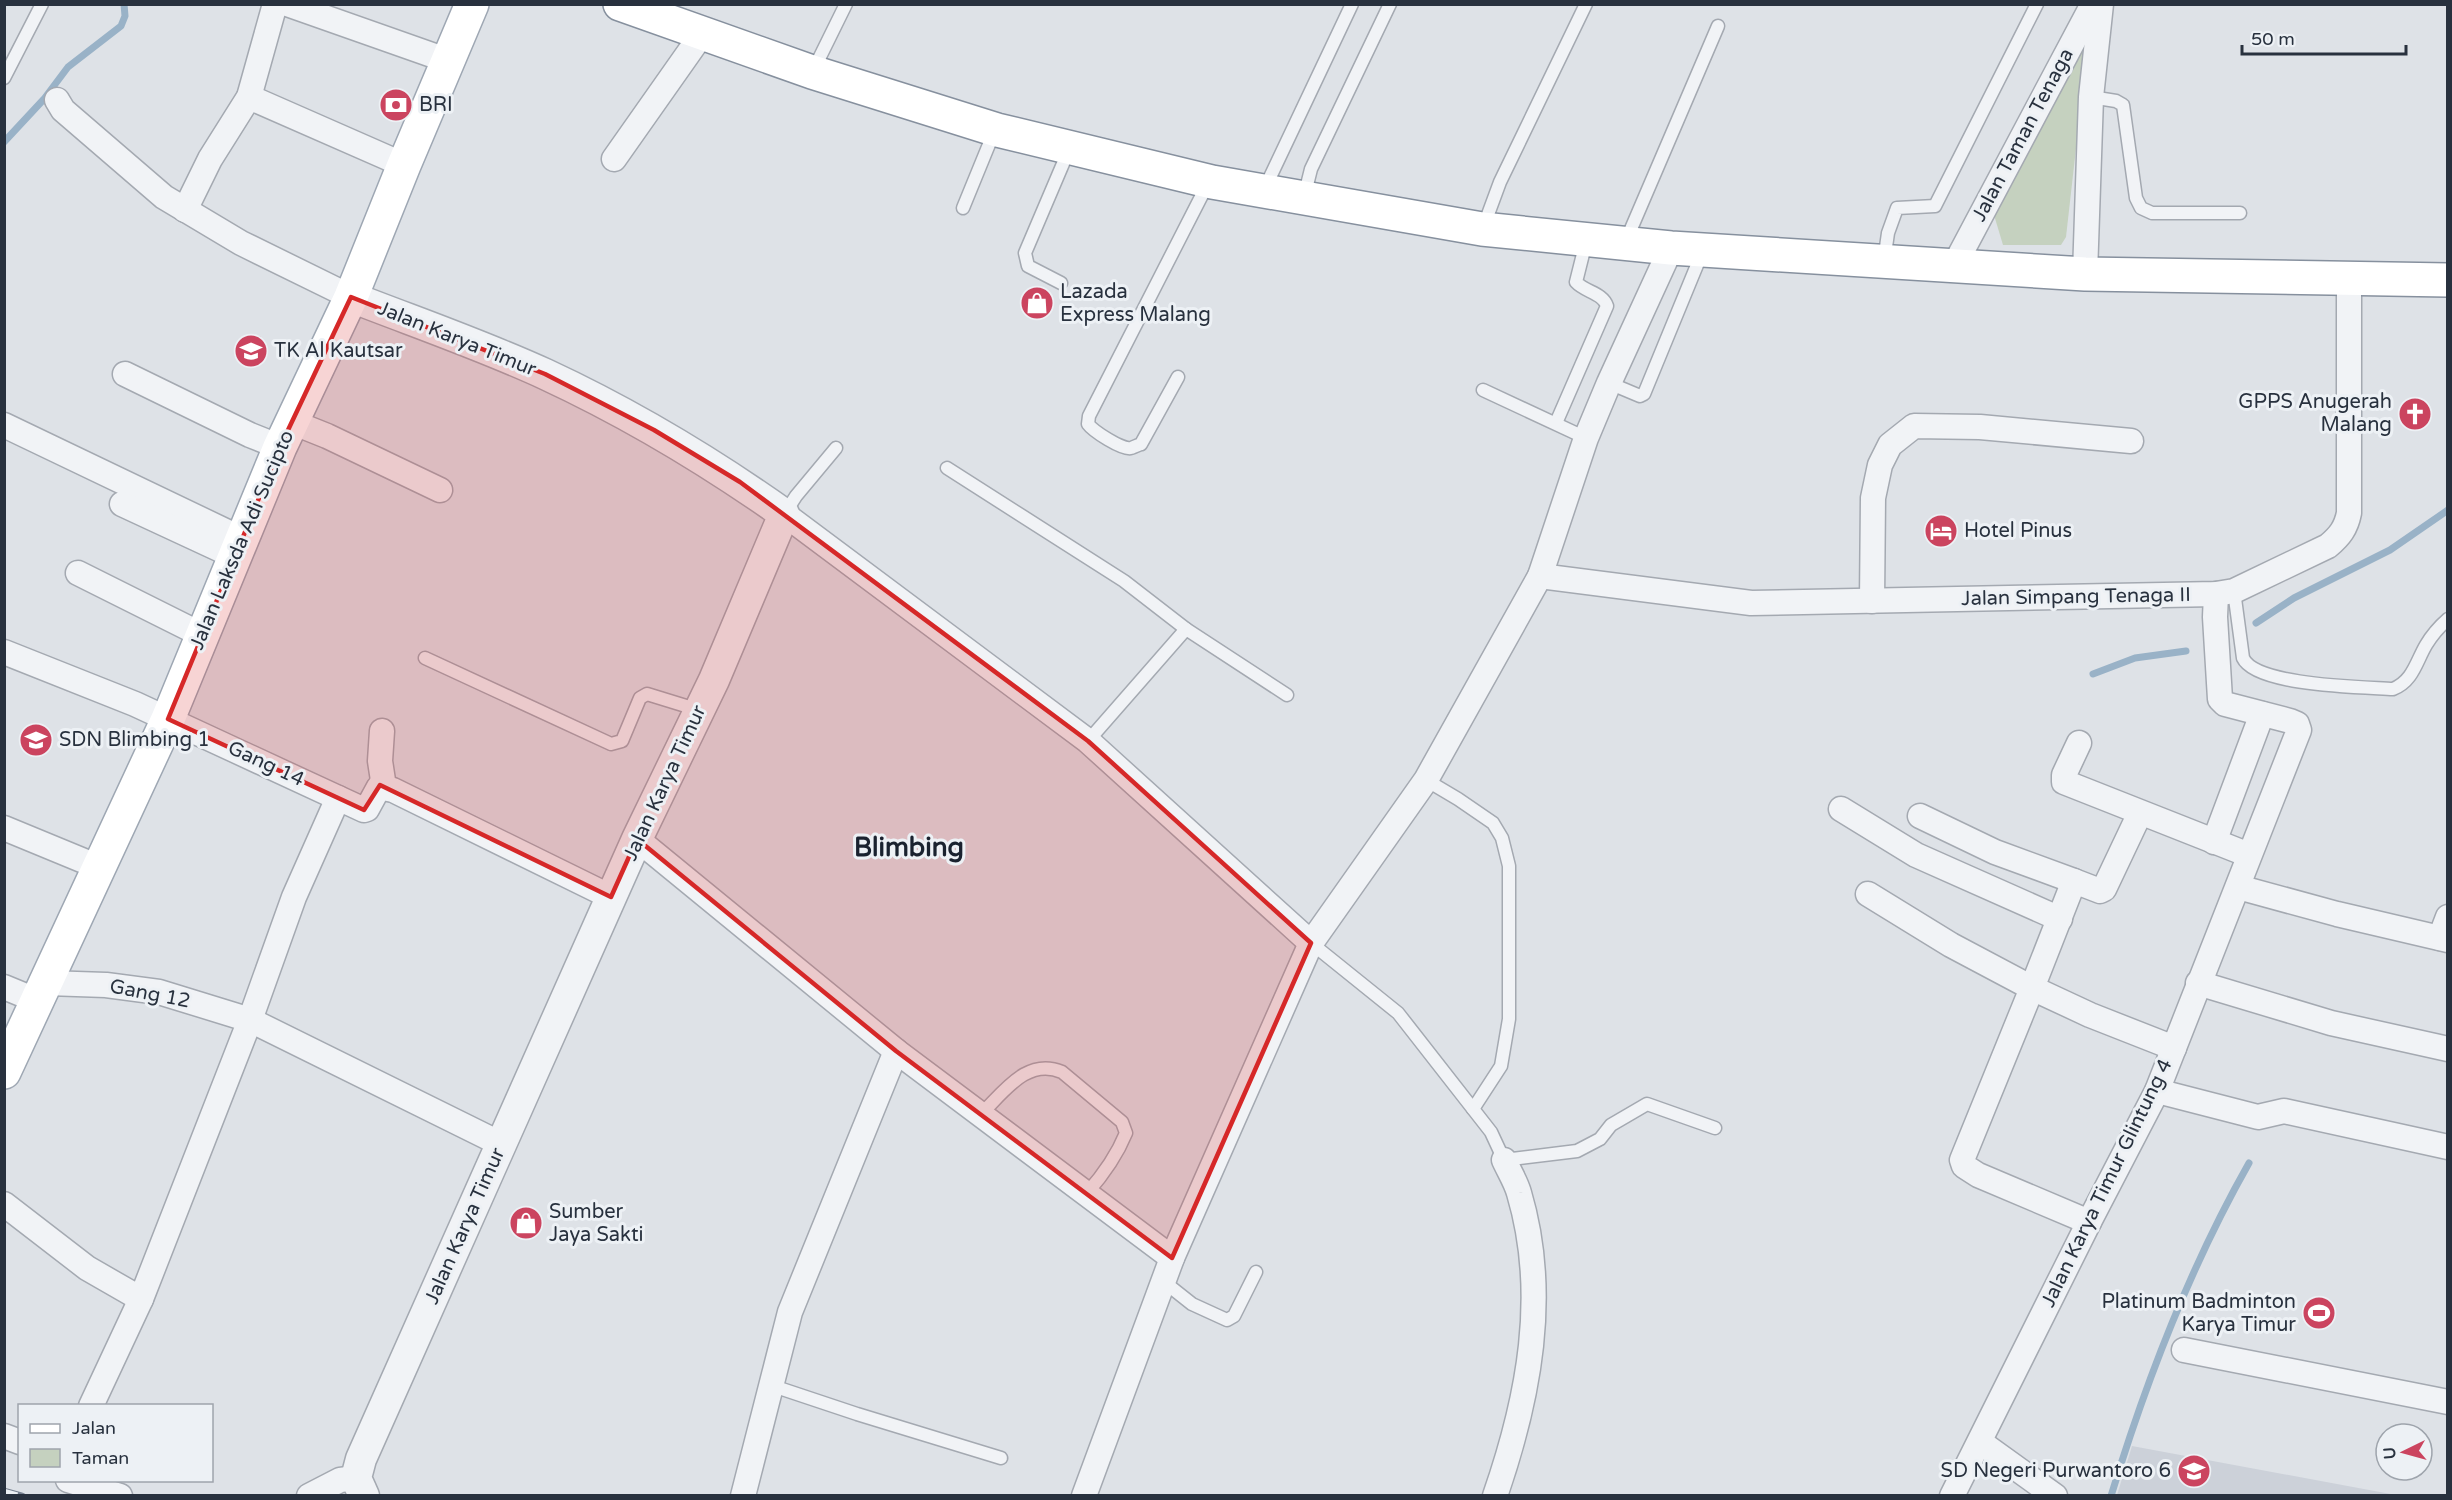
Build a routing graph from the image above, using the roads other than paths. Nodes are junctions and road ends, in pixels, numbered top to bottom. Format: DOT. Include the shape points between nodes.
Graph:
graph roads {
  1 [pos="42,4"];
  2 [pos="275,4"];
  3 [pos="287,4"];
  4 [pos="472,4"];
  5 [pos="620,4"];
  6 [pos="846,4"];
  7 [pos="1352,4"];
  8 [pos="1390,4"];
  9 [pos="1586,4"];
  10 [pos="2037,4"];
  11 [pos="2093,4"];
  12 [pos="2101,4"];
  13 [pos="1718,26"];
  14 [pos="702,34"];
  15 [pos="449,61"];
  16 [pos="812,72"];
  17 [pos="4,78"];
  18 [pos="249,97"];
  19 [pos="2091,97"];
  20 [pos="57,99"];
  21 [pos="997,130"];
  22 [pos="1074,149"];
  23 [pos="614,159"];
  24 [pos="404,165"];
  25 [pos="1212,182"];
  26 [pos="1264,191"];
  27 [pos="1303,200"];
  28 [pos="963,208"];
  29 [pos="185,210"];
  30 [pos="2240,213"];
  31 [pos="1482,229"];
  32 [pos="1586,241"];
  33 [pos="1624,244"];
  34 [pos="1687,249"];
  35 [pos="1883,262"];
  36 [pos="1954,266"];
  37 [pos="2085,274"];
  38 [pos="2349,277"];
  39 [pos="2448,280"];
  40 [pos="1061,283"];
  41 [pos="351,297"];
  42 [pos="125,374"];
  43 [pos="1178,377"];
  44 [pos="1609,383"];
  45 [pos="1483,390"];
  46 [pos="1556,423"];
  47 [pos="4,425"];
  48 [pos="286,435"];
  49 [pos="1586,438"];
  50 [pos="2131,441"];
  51 [pos="836,448"];
  52 [pos="947,468"];
  53 [pos="440,490"];
  54 [pos="123,504"];
  55 [pos="784,514"];
  56 [pos="238,548"];
  57 [pos="78,573"];
  58 [pos="1540,576"];
  59 [pos="2225,592"];
  60 [pos="1872,601"];
  61 [pos="2448,619"];
  62 [pos="1186,629"];
  63 [pos="202,635"];
  64 [pos="4,652"];
  65 [pos="425,658"];
  66 [pos="1287,695"];
  67 [pos="699,710"];
  68 [pos="2262,714"];
  69 [pos="168,719"];
  70 [pos="382,731"];
  71 [pos="1088,741"];
  72 [pos="2079,744"];
  73 [pos="1426,780"];
  74 [pos="384,787"];
  75 [pos="338,798"];
  76 [pos="1841,808"];
  77 [pos="2139,813"];
  78 [pos="1920,816"];
  79 [pos="4,828"];
  80 [pos="638,839"];
  81 [pos="2214,842"];
  82 [pos="2249,855"];
  83 [pos="100,868"];
  84 [pos="2073,881"];
  85 [pos="2238,886"];
  86 [pos="1868,894"];
  87 [pos="611,897"];
  88 [pos="2060,919"];
  89 [pos="2445,931"];
  90 [pos="1311,943"];
  91 [pos="2198,983"];
  92 [pos="4,987"];
  93 [pos="2032,988"];
  94 [pos="42,992"];
  95 [pos="250,1020"];
  96 [pos="2174,1048"];
  97 [pos="2448,1049"];
  98 [pos="896,1051"];
  99 [pos="6,1068"];
  100 [pos="2157,1091"];
  101 [pos="1473,1109"];
  102 [pos="981,1114"];
  103 [pos="1715,1128"];
  104 [pos="501,1144"];
  105 [pos="2448,1147"];
  106 [pos="1504,1160"];
  107 [pos="1087,1194"];
  108 [pos="4,1204"];
  109 [pos="2089,1222"];
  110 [pos="1172,1258"];
  111 [pos="1256,1272"];
  112 [pos="1163,1281"];
  113 [pos="141,1299"];
  114 [pos="2184,1350"];
  115 [pos="770,1385"];
  116 [pos="2448,1402"];
  117 [pos="92,1404"];
  118 [pos="1980,1442"];
  119 [pos="1001,1458"];
  120 [pos="74,1482"];
  121 [pos="360,1487"];
  122 [pos="120,1496"];
  123 [pos="309,1496"];
  124 [pos="743,1496"];
  125 [pos="1084,1496"];
  126 [pos="1495,1496"];
  127 [pos="1952,1496"];
  128 [pos="2055,1496"];
  1 -- 17 [label="lane"];
  2 -- 18 [label="street"];
  3 -- 15 [label="street"];
  4 -- 15 [label="main road, Jalan Laksda Adi Sucipto"];
  5 -- 14 [label="main road"];
  6 -- 16 [label="lane"];
  7 -- 26 [label="lane"];
  8 -- 27 [label="lane" via="1311,169"];
  9 -- 31 [label="lane" via="1500,182"];
  10 -- 35 [label="lane" via="1935,206 1897,208"];
  11 -- 36 [label="street, Jalan Taman Tenaga"];
  12 -- 19 [label="street, Jalan Taman Tenaga"];
  13 -- 33 [label="lane"];
  14 -- 16 [label="main road"];
  14 -- 23 [label="street"];
  15 -- 24 [label="main road, Jalan Laksda Adi Sucipto"];
  16 -- 21 [label="main road"];
  18 -- 24 [label="street"];
  18 -- 29 [label="street" via="210,159"];
  19 -- 30 [label="lane" via="2123,105 2136,198 2141,207 2152,213"];
  19 -- 37 [label="street, Jalan Taman Tenaga"];
  20 -- 29 [label="street" via="63,110 164,197"];
  21 -- 22 [label="main road"];
  21 -- 28 [label="lane"];
  22 -- 25 [label="main road"];
  22 -- 40 [label="lane" via="1065,159 1025,253 1028,266"];
  24 -- 41 [label="main road, Jalan Laksda Adi Sucipto"];
  25 -- 26 [label="main road"];
  25 -- 43 [label="lane" via="1100,394 1088,424 1123,447 1141,444"];
  26 -- 27 [label="main road"];
  27 -- 31 [label="main road"];
  29 -- 41 [label="street" via="241,243"];
  31 -- 32 [label="main road"];
  32 -- 33 [label="main road"];
  32 -- 46 [label="lane" via="1576,282 1602,297 1606,306"];
  33 -- 34 [label="main road"];
  34 -- 35 [label="main road"];
  34 -- 44 [label="street"];
  34 -- 44 [label="lane" via="1644,394 1629,393"];
  35 -- 36 [label="main road"];
  36 -- 37 [label="main road"];
  37 -- 38 [label="main road"];
  38 -- 39 [label="main road"];
  38 -- 59 [label="street, Jalan Simpang Tenaga II" via="2346,525 2328,546"];
  41 -- 48 [label="main road, Jalan Laksda Adi Sucipto"];
  41 -- 55 [label="street, Jalan Karya Timur" via="545,374 654,430"];
  42 -- 48 [label="street" via="249,435"];
  44 -- 49 [label="street"];
  45 -- 46 [label="lane"];
  46 -- 49 [label="lane"];
  47 -- 56 [label="street"];
  48 -- 53 [label="street" via="327,436"];
  48 -- 56 [label="main road, Jalan Laksda Adi Sucipto"];
  49 -- 58 [label="street"];
  50 -- 60 [label="street" via="1980,427 1914,426 1890,445 1880,465 1874,498"];
  51 -- 55 [label="lane"];
  52 -- 62 [label="lane" via="1124,581"];
  54 -- 56 [label="street"];
  55 -- 67 [label="street, Jalan Karya Timur"];
  55 -- 71 [label="street"];
  56 -- 63 [label="main road, Jalan Laksda Adi Sucipto"];
  57 -- 63 [label="street"];
  58 -- 60 [label="street, Jalan Simpang Tenaga II" via="1751,603"];
  58 -- 73 [label="street"];
  59 -- 60 [label="street, Jalan Simpang Tenaga II"];
  59 -- 61 [label="lane" via="2246,665 2255,671 2304,683 2393,689 2402,686 2410,679 2427,643"];
  59 -- 68 [label="street" via="2215,617 2220,699 2225,704"];
  62 -- 66 [label="lane"];
  62 -- 71 [label="lane"];
  63 -- 69 [label="main road, Jalan Laksda Adi Sucipto"];
  64 -- 69 [label="street, Gang 14"];
  65 -- 67 [label="lane" via="611,744 622,741 640,698 647,694"];
  67 -- 80 [label="street, Jalan Karya Timur"];
  68 -- 81 [label="street"];
  68 -- 82 [label="street, Jalan Karya Timur Glintung 4" via="2294,723 2299,730"];
  69 -- 75 [label="street, Gang 14"];
  69 -- 83 [label="main road, Jalan Laksda Adi Sucipto"];
  70 -- 74 [label="street" via="380,761"];
  71 -- 90 [label="street"];
  72 -- 77 [label="street" via="2064,782"];
  73 -- 90 [label="street"];
  73 -- 101 [label="lane" via="1493,824 1502,838 1509,866 1509,1019 1501,1066"];
  74 -- 75 [label="street, Gang 14" via="379,787 364,810"];
  74 -- 87 [label="street"];
  75 -- 95 [label="street" via="294,897"];
  76 -- 88 [label="street" via="1916,855"];
  77 -- 81 [label="street"];
  77 -- 84 [label="street" via="2104,889"];
  78 -- 84 [label="street" via="1995,852"];
  79 -- 83 [label="street"];
  80 -- 87 [label="street, Jalan Karya Timur"];
  80 -- 98 [label="street"];
  81 -- 82 [label="street"];
  82 -- 85 [label="street, Jalan Karya Timur Glintung 4"];
  83 -- 94 [label="main road, Jalan Laksda Adi Sucipto"];
  84 -- 88 [label="street"];
  85 -- 89 [label="street" via="2337,914"];
  85 -- 91 [label="street, Jalan Karya Timur Glintung 4"];
  86 -- 93 [label="street"];
  87 -- 104 [label="street, Jalan Karya Timur"];
  88 -- 93 [label="street"];
  90 -- 101 [label="lane" via="1398,1013"];
  90 -- 110 [label="street"];
  91 -- 96 [label="street, Jalan Karya Timur Glintung 4"];
  91 -- 97 [label="street" via="2331,1023"];
  92 -- 94 [label="street"];
  93 -- 96 [label="street"];
  93 -- 109 [label="street" via="1962,1160 1964,1166 1978,1174"];
  94 -- 95 [label="street, Gang 12" via="106,985 159,992"];
  94 -- 99 [label="main road, Jalan Laksda Adi Sucipto"];
  95 -- 104 [label="street, Gang 12"];
  95 -- 113 [label="street"];
  96 -- 100 [label="street, Jalan Karya Timur Glintung 4"];
  98 -- 102 [label="street"];
  98 -- 115 [label="street" via="790,1312"];
  100 -- 105 [label="street" via="2258,1117 2284,1111"];
  100 -- 109 [label="street, Jalan Karya Timur Glintung 4"];
  101 -- 106 [label="lane" via="1491,1132"];
  102 -- 107 [label="street"];
  102 -- 107 [label="lane" via="1028,1071 1050,1067 1062,1072 1122,1122 1126,1133 1121,1147"];
  103 -- 106 [label="lane" via="1647,1104 1611,1125 1600,1139 1576,1151"];
  104 -- 121 [label="street, Jalan Karya Timur" via="361,1459"];
  106 -- 126 [label="street" via="1519,1191 1533,1255 1532,1344 1520,1415"];
  107 -- 110 [label="street"];
  108 -- 113 [label="street" via="87,1268"];
  109 -- 118 [label="street, Jalan Karya Timur Glintung 4"];
  110 -- 112 [label="street"];
  111 -- 112 [label="lane" via="1234,1316 1227,1320 1192,1304"];
  112 -- 125 [label="street"];
  113 -- 117 [label="street"];
  114 -- 116 [label="street"];
  115 -- 119 [label="lane"];
  115 -- 124 [label="street"];
  118 -- 127 [label="street, Jalan Karya Timur Glintung 4"];
  118 -- 128 [label="street"];
  120 -- 122 [label="street"];
  121 -- 123 [label="street" via="340,1480"];
}
